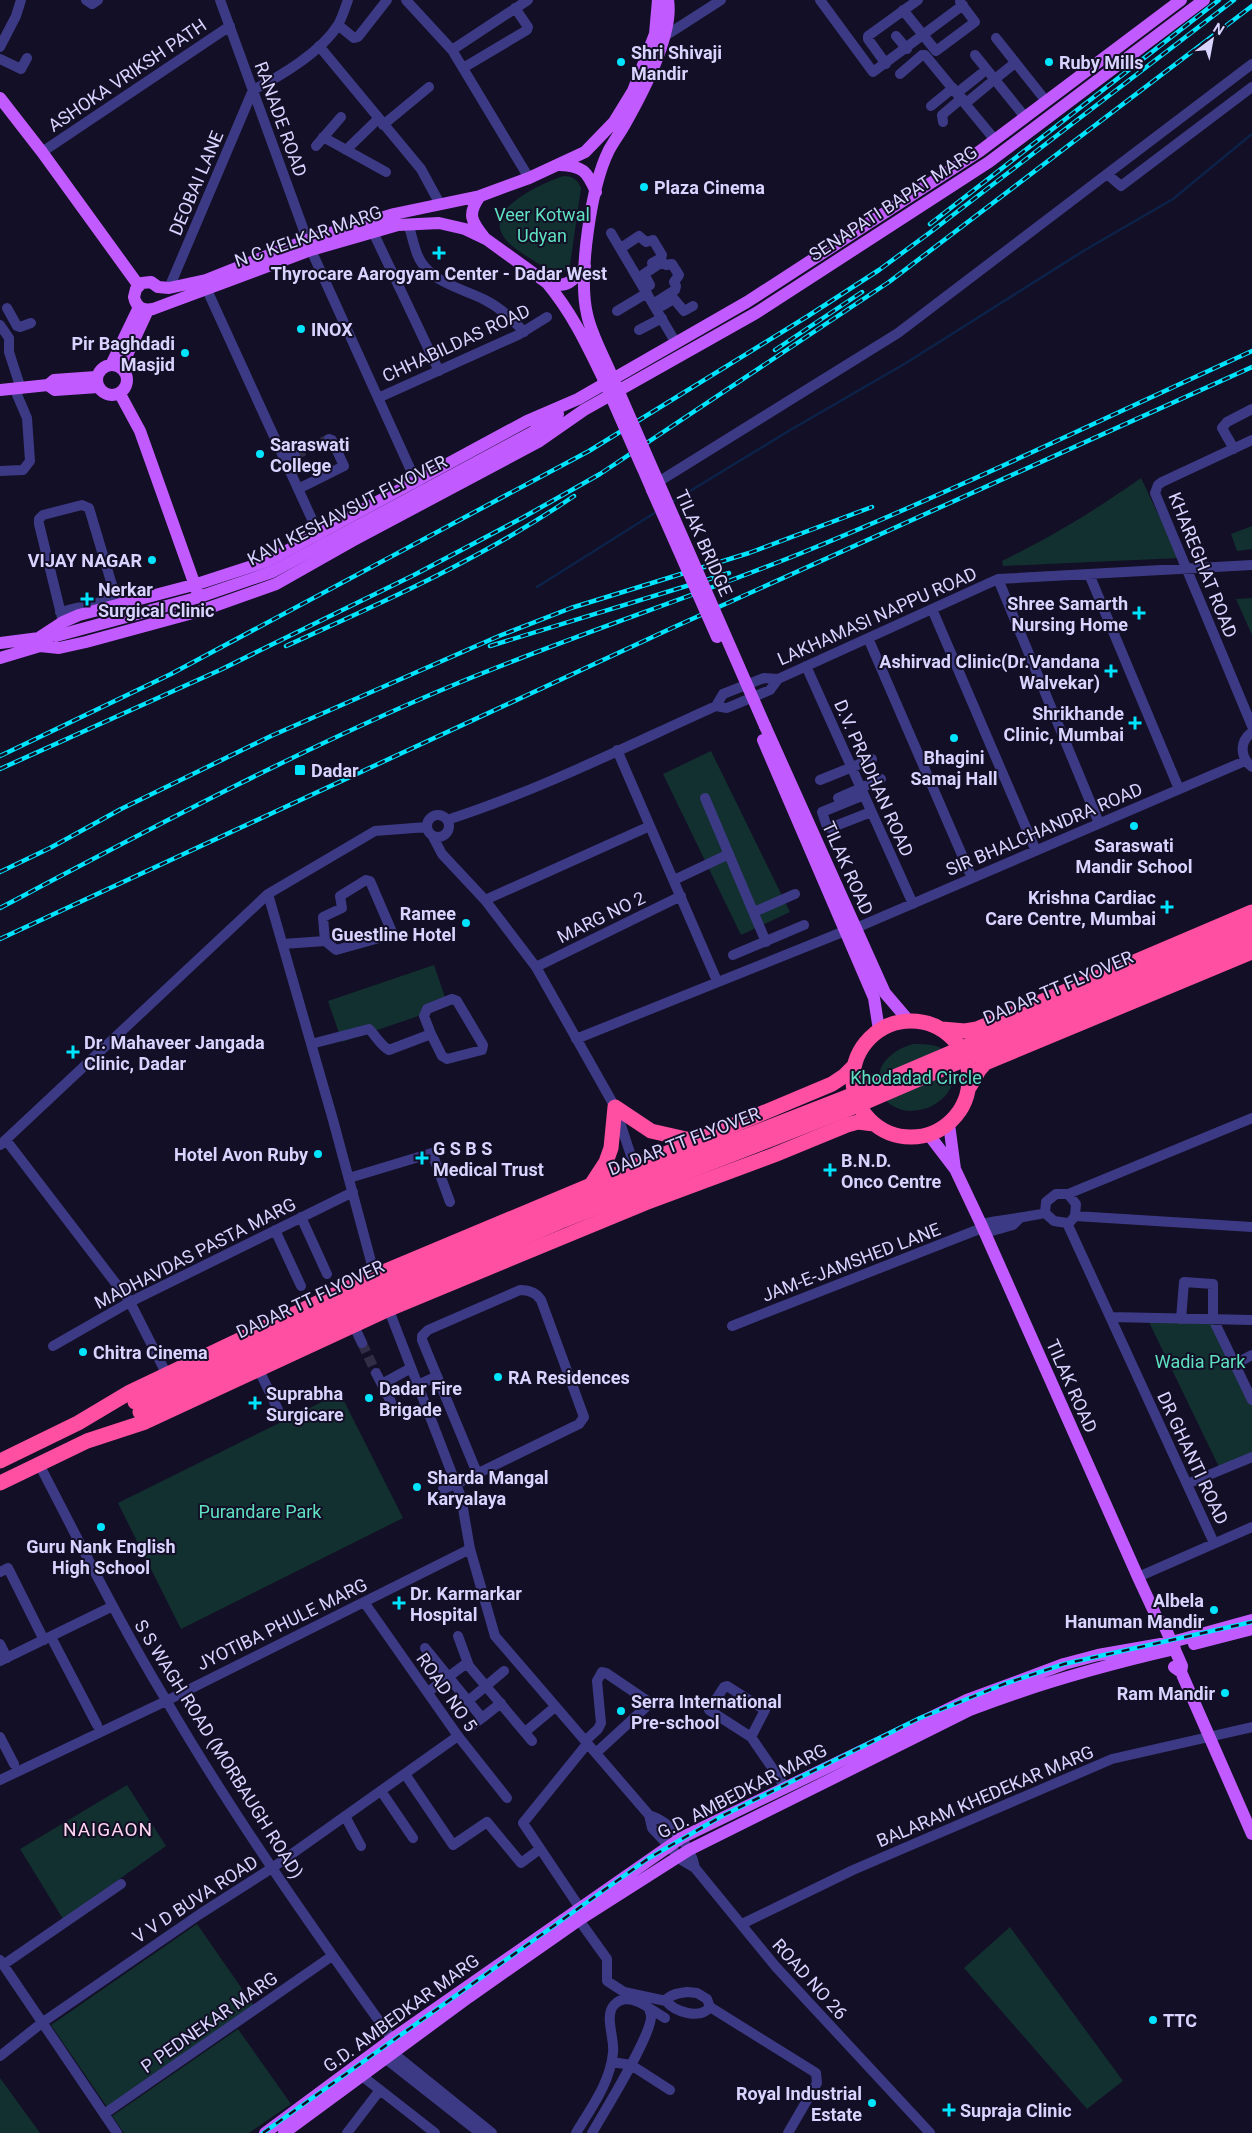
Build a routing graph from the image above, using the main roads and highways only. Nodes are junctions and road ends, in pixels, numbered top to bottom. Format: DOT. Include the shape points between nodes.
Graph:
graph roads {
  1 [pos="658,0"];
  2 [pos="668,0"];
  3 [pos="1181,0"];
  4 [pos="1204,0"];
  5 [pos="0,98"];
  6 [pos="557,165"];
  7 [pos="596,192"];
  8 [pos="480,196"];
  9 [pos="486,239"];
  10 [pos="309,245"];
  11 [pos="585,266"];
  12 [pos="547,283"];
  13 [pos="139,286"];
  14 [pos="148,308"];
  15 [pos="116,366"];
  16 [pos="607,376"];
  17 [pos="97,382"];
  18 [pos="0,390"];
  19 [pos="120,394"];
  20 [pos="581,405"];
  21 [pos="196,584"];
  22 [pos="200,611"];
  23 [pos="35,642"];
  24 [pos="0,643"];
  25 [pos="0,658"];
  26 [pos="762,727"];
  27 [pos="1252,925"];
  28 [pos="850,929"];
  29 [pos="1252,952"];
  30 [pos="908,1020"];
  31 [pos="942,1028"];
  32 [pos="878,1030"];
  33 [pos="854,1066"];
  34 [pos="970,1088"];
  35 [pos="754,1117"];
  36 [pos="874,1124"];
  37 [pos="949,1124"];
  38 [pos="929,1135"];
  39 [pos="695,1141"];
  40 [pos="774,1155"];
  41 [pos="955,1169"];
  42 [pos="591,1184"];
  43 [pos="528,1211"];
  44 [pos="544,1244"];
  45 [pos="137,1407"];
  46 [pos="78,1423"];
  47 [pos="87,1441"];
  48 [pos="0,1461"];
  49 [pos="0,1483"];
  50 [pos="1252,1620"];
  51 [pos="1252,1629"];
  52 [pos="1213,1635"];
  53 [pos="1166,1646"];
  54 [pos="790,1790"];
  55 [pos="1252,1834"];
  56 [pos="582,1915"];
  57 [pos="357,2072"];
  58 [pos="265,2133"];
  59 [pos="284,2133"];
  1 -- 6 [label="main road, N C KELKAR MARG" via="655,34 633,91 614,122 598,140 585,152"];
  2 -- 7 [label="main road" via="670,10 665,36 648,80 610,149"];
  3 -- 20 [label="main road, SENAPATI BAPAT MARG" via="995,140 748,302 676,343"];
  4 -- 20 [label="main road, SENAPATI BAPAT MARG" via="989,162 756,313"];
  5 -- 13 [label="main road"];
  6 -- 7 [label="main road" via="583,170"];
  6 -- 8 [label="main road, N C KELKAR MARG"];
  7 -- 11 [label="main road" via="588,228"];
  8 -- 9 [label="main road" via="471,213 474,225"];
  8 -- 10 [label="main road, N C KELKAR MARG" via="394,214"];
  9 -- 10 [label="main road, N C KELKAR MARG" via="439,223 408,224"];
  9 -- 12 [label="main road, N C KELKAR MARG"];
  10 -- 13 [label="main road, N C KELKAR MARG" via="206,280 164,287 146,282"];
  10 -- 14 [label="main road, N C KELKAR MARG" via="207,290"];
  11 -- 12 [label="main road" via="566,286"];
  11 -- 16 [label="main road" via="587,314"];
  12 -- 16 [label="main road" via="565,305"];
  13 -- 14 [label="main road" via="134,297"];
  14 -- 15 [label="main road"];
  15 -- 17 [label="main road" via="102,368"];
  15 -- 19 [label="main road" via="127,378"];
  16 -- 26 [label="main road, TILAK BRIDGE, bridge"];
  17 -- 18 [label="main road" via="55,390 48,385"];
  17 -- 19 [label="main road" via="107,395"];
  19 -- 21 [label="main road" via="140,431"];
  20 -- 21 [label="main road" via="527,421 268,561"];
  20 -- 22 [label="main road" via="538,442 426,503 276,584"];
  20 -- 23 [label="main road, KAVI KESHAVSUT FLYOVER, bridge" via="272,572 196,598"];
  21 -- 22 [label="main road"];
  21 -- 23 [label="main road" via="61,617"];
  22 -- 23 [label="main road" via="59,648"];
  23 -- 24 [label="main road"];
  23 -- 25 [label="main road"];
  26 -- 28 [label="main road, TILAK ROAD"];
  27 -- 31 [label="highway" via="977,1029"];
  27 -- 45 [label="highway, DADAR TT FLYOVER, bridge" via="852,1095 560,1209 292,1327"];
  28 -- 30 [label="main road, TILAK ROAD" via="885,993"];
  28 -- 32 [label="main road, TILAK ROAD" via="874,998"];
  29 -- 34 [label="highway" via="985,1063"];
  30 -- 31 [label="highway"];
  30 -- 32 [label="highway"];
  31 -- 34 [label="highway" via="965,1054 970,1070"];
  32 -- 33 [label="highway" via="863,1046"];
  33 -- 35 [label="highway" via="832,1084"];
  33 -- 36 [label="highway" via="856,1098"];
  34 -- 37 [label="highway" via="963,1108"];
  35 -- 39 [label="highway"];
  35 -- 40 [label="highway"];
  36 -- 38 [label="highway" via="891,1134 910,1138"];
  36 -- 40 [label="highway" via="858,1122 847,1125"];
  37 -- 38 [label="highway"];
  37 -- 41 [label="main road, TILAK ROAD"];
  38 -- 41 [label="main road, TILAK ROAD"];
  39 -- 42 [label="highway"];
  39 -- 42 [label="highway" via="651,1131 614,1107 611,1148"];
  40 -- 44 [label="highway" via="650,1200"];
  41 -- 53 [label="main road, TILAK ROAD" via="1157,1618"];
  42 -- 43 [label="highway"];
  43 -- 44 [label="highway"];
  43 -- 46 [label="highway" via="374,1276 130,1392"];
  44 -- 47 [label="highway" via="389,1309 145,1422"];
  45 -- 46 [label="highway"];
  45 -- 47 [label="highway"];
  46 -- 48 [label="highway"];
  47 -- 49 [label="highway"];
  50 -- 52 [label="main road"];
  51 -- 52 [label="main road"];
  52 -- 53 [label="main road, G.D. AMBEDKAR MARG"];
  53 -- 54 [label="main road, G.D. AMBEDKAR MARG" via="1098,1655 1064,1664 967,1700 909,1735"];
  53 -- 55 [label="main road, TILAK ROAD" via="1182,1666 1181,1672"];
  54 -- 56 [label="main road, G.D. AMBEDKAR MARG"];
  54 -- 56 [label="main road, G.D. AMBEDKAR MARG" via="680,1838"];
  56 -- 57 [label="main road, G.D. AMBEDKAR MARG"];
  57 -- 58 [label="main road, G.D. AMBEDKAR MARG"];
  57 -- 59 [label="main road, G.D. AMBEDKAR MARG"];
}
